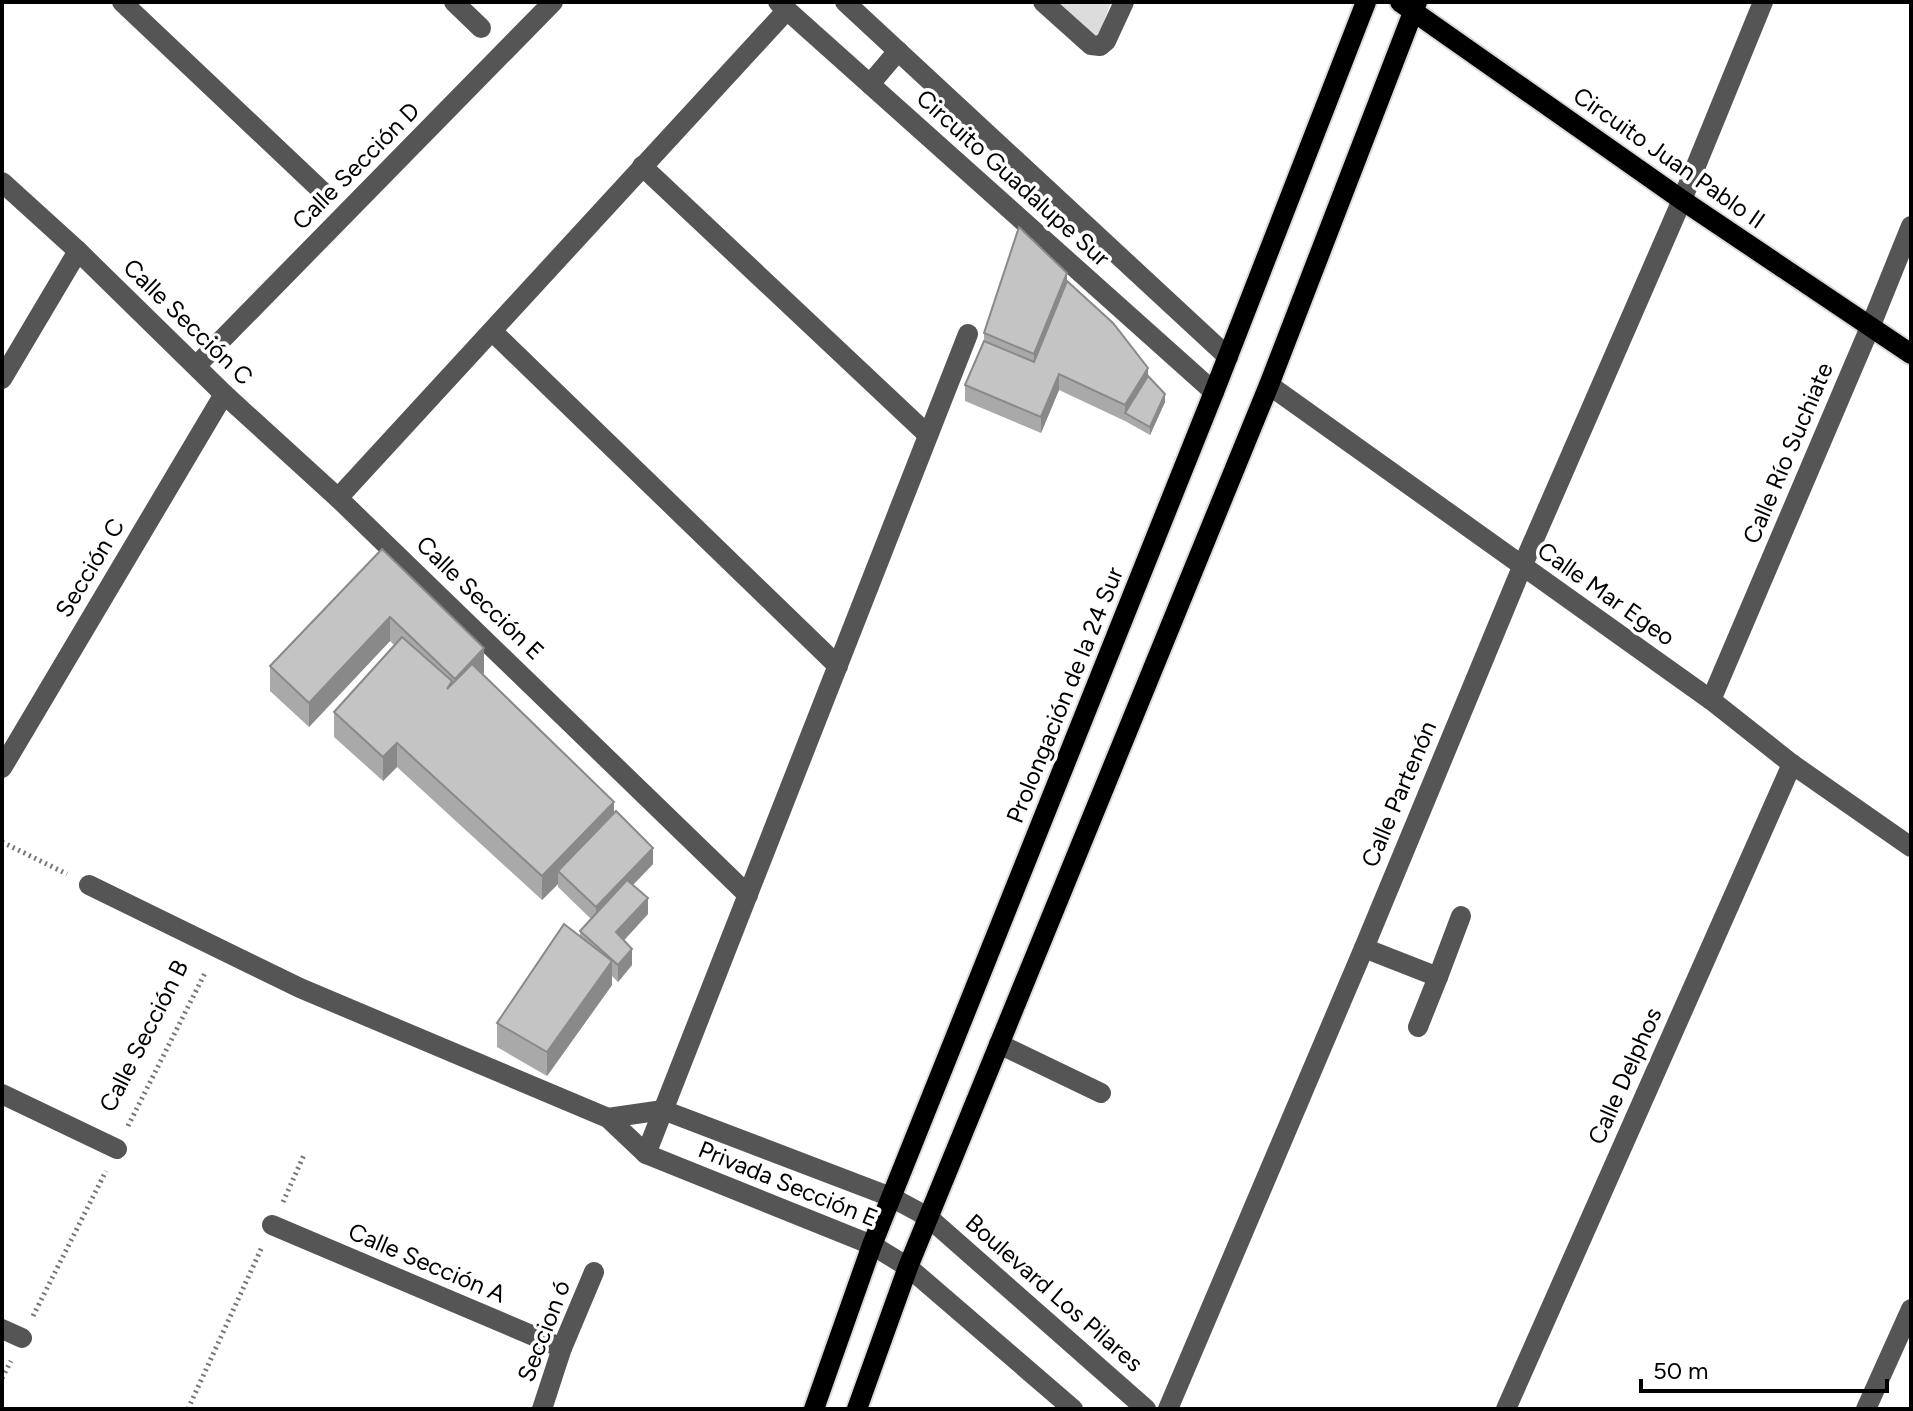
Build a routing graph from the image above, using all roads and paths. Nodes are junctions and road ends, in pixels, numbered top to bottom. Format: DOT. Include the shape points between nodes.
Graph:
graph roads {
  1 [pos="122,2"];
  2 [pos="454,2"];
  3 [pos="553,2"];
  4 [pos="845,2"];
  5 [pos="1043,2"];
  6 [pos="1124,2"];
  7 [pos="1366,2"];
  8 [pos="1763,2"];
  9 [pos="1410,5"];
  10 [pos="782,6"];
  11 [pos="481,28"];
  12 [pos="898,51"];
  13 [pos="870,84"];
  14 [pos="642,166"];
  15 [pos="2,182"];
  16 [pos="324,193"];
  17 [pos="1682,200"];
  18 [pos="1911,226"];
  19 [pos="78,251"];
  20 [pos="1871,325"];
  21 [pos="493,332"];
  22 [pos="968,334"];
  23 [pos="1911,354"];
  24 [pos="1228,357"];
  25 [pos="196,366"];
  26 [pos="2,379"];
  27 [pos="1269,385"];
  28 [pos="1214,392"];
  29 [pos="224,394"];
  30 [pos="928,435"];
  31 [pos="338,498"];
  32 [pos="1522,567"];
  33 [pos="838,666"];
  34 [pos="1711,700"];
  35 [pos="1792,764"];
  36 [pos="2,768"];
  37 [pos="2,842"];
  38 [pos="1910,843"];
  39 [pos="89,885"];
  40 [pos="748,895"];
  41 [pos="1461,916"];
  42 [pos="218,947"];
  43 [pos="1364,948"];
  44 [pos="1438,977"];
  45 [pos="1418,1027"];
  46 [pos="999,1044"];
  47 [pos="1101,1093"];
  48 [pos="2,1094"];
  49 [pos="663,1110"];
  50 [pos="608,1118"];
  51 [pos="117,1149"];
  52 [pos="646,1154"];
  53 [pos="304,1155"];
  54 [pos="891,1197"];
  55 [pos="928,1217"];
  56 [pos="272,1225"];
  57 [pos="872,1245"];
  58 [pos="908,1267"];
  59 [pos="594,1272"];
  60 [pos="1911,1309"];
  61 [pos="2,1329"];
  62 [pos="22,1338"];
  63 [pos="562,1348"];
  64 [pos="2,1378"];
  65 [pos="188,1409"];
  66 [pos="542,1409"];
  67 [pos="814,1409"];
  68 [pos="857,1409"];
  69 [pos="1073,1409"];
  70 [pos="1146,1409"];
  71 [pos="1168,1409"];
  72 [pos="1506,1409"];
  73 [pos="1866,1409"];
  1 -- 16 [label="street, Calle Sección D"];
  2 -- 11 [label="street"];
  3 -- 25 [label="street, Calle Sección D"];
  4 -- 12 [label="street, Circuito Guadalupe Sur"];
  5 -- 6 [label="street" via="1091,45 1100,46"];
  7 -- 24 [label="main road, Prolongación de la 24 Sur"];
  8 -- 17 [label="street, Calle Partenón"];
  9 -- 17 [label="main road, Circuito Juan Pablo II"];
  9 -- 27 [label="main road"];
  10 -- 13 [label="street, Circuito Guadalupe Sur"];
  10 -- 14 [label="street"];
  12 -- 13 [label="street"];
  12 -- 24 [label="street, Circuito Guadalupe Sur"];
  13 -- 28 [label="street, Circuito Guadalupe Sur"];
  14 -- 21 [label="street"];
  14 -- 30 [label="street"];
  15 -- 19 [label="street, Calle Sección C"];
  17 -- 20 [label="main road, Circuito Juan Pablo II"];
  17 -- 32 [label="street, Calle Partenón"];
  18 -- 20 [label="street, Calle Río Suchiate"];
  19 -- 25 [label="street, Calle Sección C"];
  19 -- 26 [label="street"];
  20 -- 23 [label="main road, Circuito Juan Pablo II"];
  20 -- 34 [label="street, Calle Río Suchiate"];
  21 -- 31 [label="street"];
  21 -- 33 [label="street"];
  22 -- 30 [label="street"];
  24 -- 28 [label="main road, Prolongación de la 24 Sur"];
  25 -- 29 [label="street, Calle Sección C"];
  27 -- 32 [label="street, Calle Mar Egeo"];
  27 -- 46 [label="main road"];
  28 -- 54 [label="main road, Prolongación de la 24 Sur"];
  29 -- 31 [label="street, Calle Sección C"];
  29 -- 36 [label="street, Sección C"];
  30 -- 33 [label="street"];
  31 -- 40 [label="street, Calle Sección E"];
  32 -- 34 [label="street, Calle Mar Egeo"];
  32 -- 43 [label="street, Calle Partenón"];
  33 -- 40 [label="street"];
  34 -- 35 [label="street, Calle Mar Egeo"];
  35 -- 38 [label="street, Calle Mar Egeo"];
  35 -- 72 [label="street, Calle Delphos"];
  37 -- 39 [label="path"];
  39 -- 42 [label="street"];
  40 -- 49 [label="street"];
  41 -- 44 [label="street"];
  42 -- 50 [label="street" via="300,988"];
  42 -- 51 [label="path, Calle Sección B"];
  43 -- 44 [label="street"];
  43 -- 71 [label="street, Calle Partenón"];
  44 -- 45 [label="street"];
  46 -- 47 [label="street"];
  46 -- 55 [label="main road"];
  48 -- 51 [label="street, Calle Sección B"];
  49 -- 50 [label="street"];
  49 -- 52 [label="street"];
  49 -- 54 [label="street, Privada Sección E"];
  50 -- 52 [label="street"];
  51 -- 62 [label="path, Calle Sección B"];
  52 -- 57 [label="street, Privada Sección E"];
  53 -- 56 [label="path"];
  54 -- 55 [label="street, Privada Sección E"];
  54 -- 57 [label="main road, Prolongación de la 24 Sur"];
  55 -- 58 [label="main road"];
  55 -- 70 [label="street, Boulevard Los Pilares"];
  56 -- 63 [label="street, Calle Sección A"];
  56 -- 65 [label="path"];
  57 -- 58 [label="street, Privada Sección E"];
  57 -- 67 [label="main road, Prolongación de la 24 Sur"];
  58 -- 68 [label="main road"];
  58 -- 69 [label="street"];
  59 -- 63 [label="street, Seccion ó"];
  60 -- 73 [label="street"];
  61 -- 62 [label="street"];
  62 -- 64 [label="path, Calle Sección B"];
  63 -- 66 [label="street, Seccion ó"];
}
